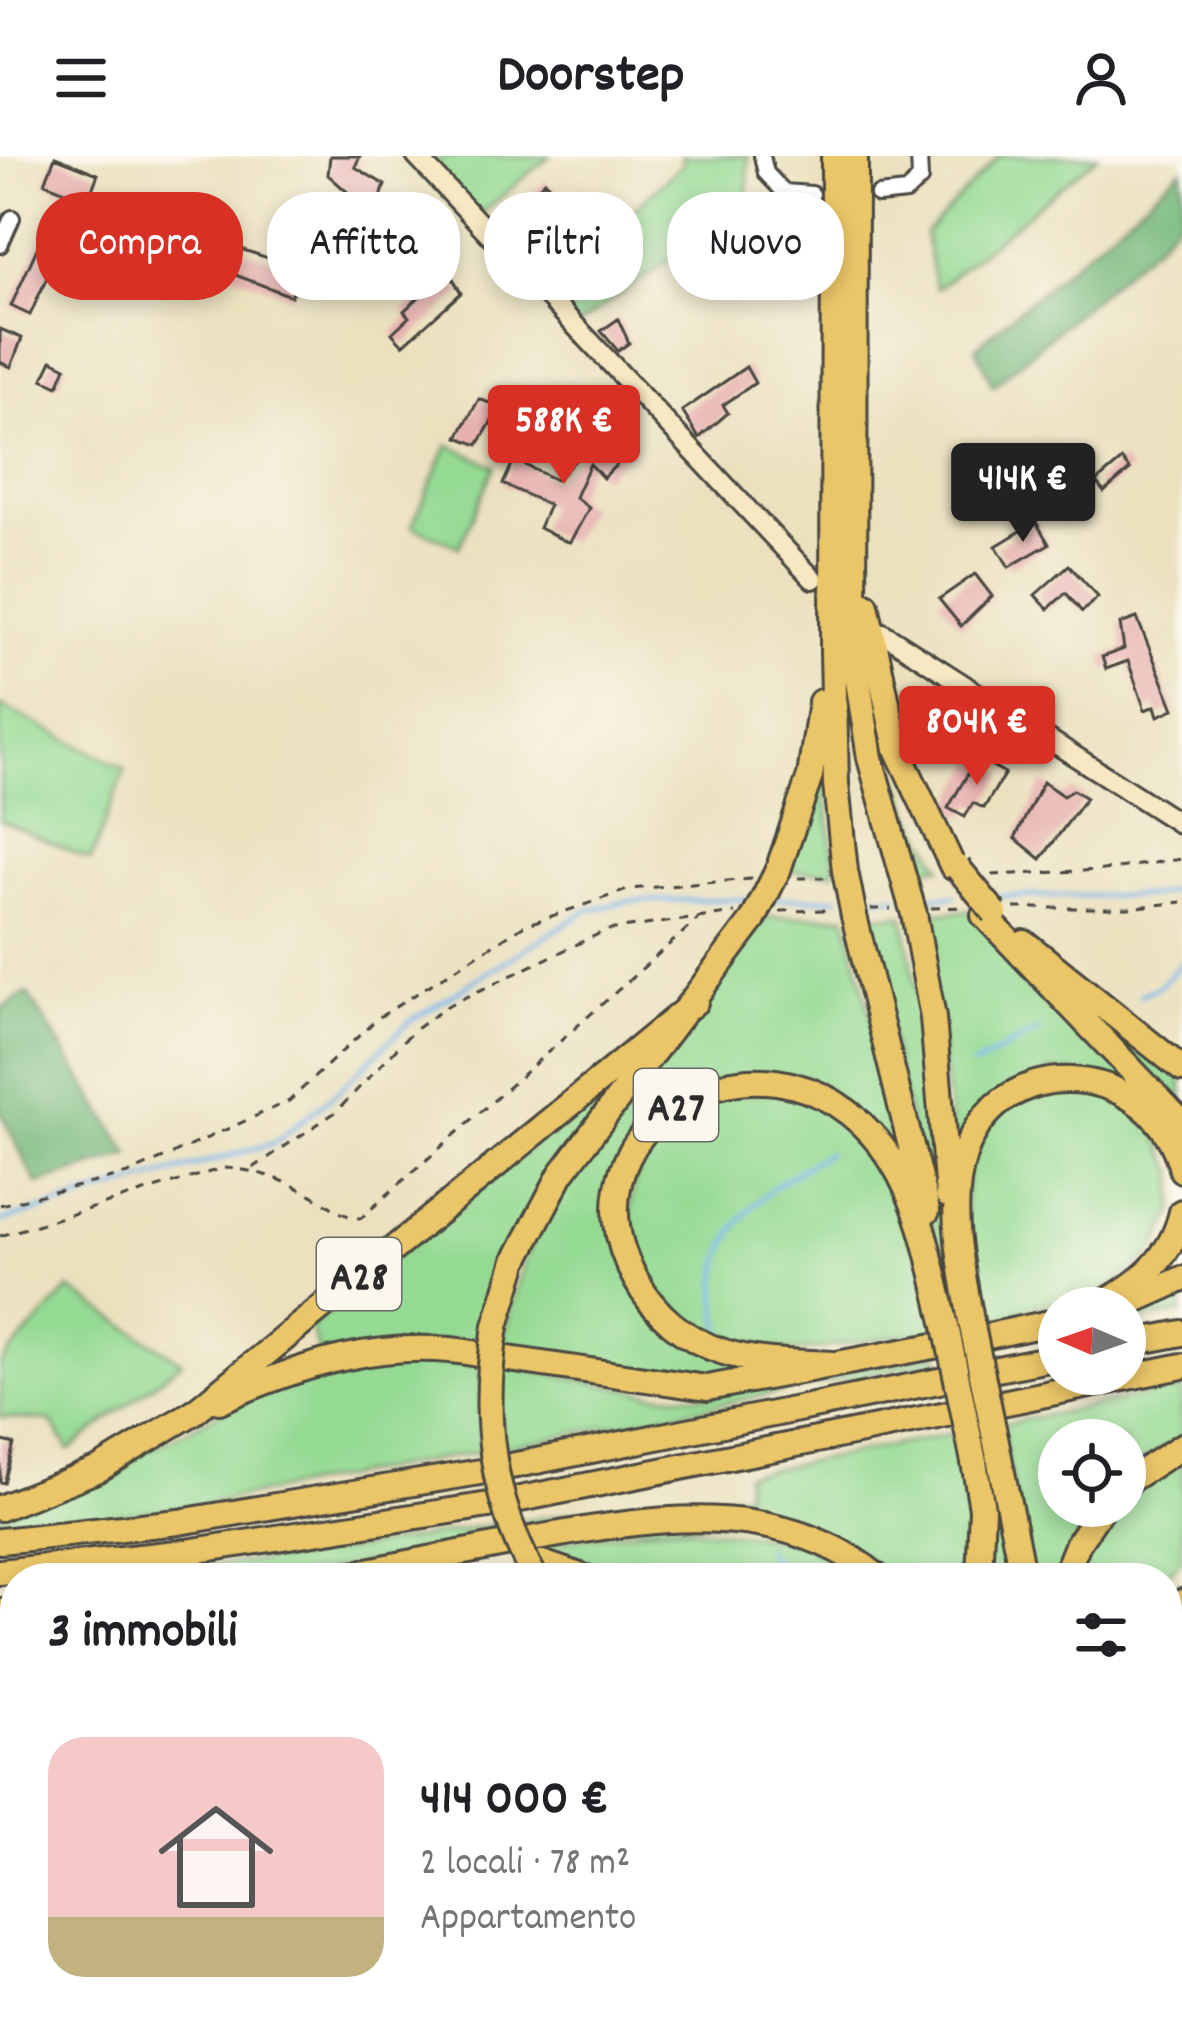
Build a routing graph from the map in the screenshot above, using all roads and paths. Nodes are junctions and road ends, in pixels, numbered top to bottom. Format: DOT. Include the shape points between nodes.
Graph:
graph roads {
  1 [pos="416,156"];
  2 [pos="762,156"];
  3 [pos="834,156"];
  4 [pos="855,156"];
  5 [pos="919,156"];
  6 [pos="784,192"];
  7 [pos="878,196"];
  8 [pos="12,218"];
  9 [pos="0,244"];
  10 [pos="854,267"];
  11 [pos="832,411"];
  12 [pos="813,579"];
  13 [pos="883,633"];
  14 [pos="1182,825"];
  15 [pos="1182,859"];
  16 [pos="963,870"];
  17 [pos="840,874"];
  18 [pos="781,876"];
  19 [pos="1182,902"];
  20 [pos="912,910"];
  21 [pos="852,911"];
  22 [pos="987,911"];
  23 [pos="762,916"];
  24 [pos="695,1002"];
  25 [pos="1182,1069"];
  26 [pos="1182,1123"];
  27 [pos="251,1169"];
  28 [pos="1182,1170"];
  29 [pos="0,1205"];
  30 [pos="1182,1212"];
  31 [pos="0,1236"];
  32 [pos="1182,1279"];
  33 [pos="1127,1287"];
  34 [pos="1146,1294"];
  35 [pos="1038,1322"];
  36 [pos="962,1326"];
  37 [pos="1182,1333"];
  38 [pos="1146,1340"];
  39 [pos="1038,1361"];
  40 [pos="833,1364"];
  41 [pos="1182,1366"];
  42 [pos="997,1369"];
  43 [pos="939,1381"];
  44 [pos="1002,1402"];
  45 [pos="194,1412"];
  46 [pos="946,1414"];
  47 [pos="1182,1446"];
  48 [pos="986,1460"];
  49 [pos="1146,1469"];
  50 [pos="515,1500"];
  51 [pos="489,1505"];
  52 [pos="0,1508"];
  53 [pos="1089,1527"];
  54 [pos="531,1539"];
  55 [pos="0,1541"];
  56 [pos="510,1552"];
  57 [pos="84,1563"];
  58 [pos="414,1563"];
  59 [pos="531,1563"];
  60 [pos="856,1563"];
  61 [pos="980,1563"];
  62 [pos="1018,1563"];
  63 [pos="1070,1563"];
  1 -- 12 [label="main road"];
  2 -- 6 [label="street"];
  3 -- 11 [label="highway, A28"];
  4 -- 10 [label="highway"];
  5 -- 7 [label="street" via="920,178 906,192"];
  8 -- 9 [label="street"];
  10 -- 16 [label="highway" via="872,648 897,749 935,837"];
  10 -- 20 [label="highway, bridge" via="854,655 870,758"];
  11 -- 17 [label="highway, A28"];
  11 -- 18 [label="highway, A28" via="820,716"];
  13 -- 14 [label="main road"];
  15 -- 16 [label="path" via="1087,872"];
  16 -- 22 [label="highway, bridge"];
  17 -- 18 [label="path"];
  17 -- 21 [label="highway, A28, bridge"];
  18 -- 23 [label="highway, A28, bridge"];
  18 -- 29 [label="path" via="667,884 523,926 378,1018 289,1101 128,1174"];
  19 -- 22 [label="path"];
  20 -- 21 [label="path"];
  20 -- 22 [label="path"];
  20 -- 36 [label="highway" via="933,1018"];
  21 -- 23 [label="path"];
  21 -- 36 [label="highway, A28"];
  22 -- 25 [label="highway"];
  22 -- 26 [label="highway"];
  23 -- 24 [label="highway, A28"];
  24 -- 45 [label="highway, A28"];
  24 -- 59 [label="highway, A28, bridge" via="561,1174 516,1260 496,1326 490,1454 519,1549"];
  27 -- 27 [label="path" via="337,1111 449,1005 608,930 698,919 361,1218"];
  27 -- 31 [label="path" via="224,1168"];
  28 -- 36 [label="highway" via="1166,1129 1119,1088 1057,1078 1012,1094 978,1127 960,1172"];
  30 -- 33 [label="highway" via="1169,1248"];
  32 -- 34 [label="highway"];
  35 -- 36 [label="highway, A27"];
  36 -- 40 [label="highway, A27"];
  36 -- 40 [label="highway, A27" via="908,1192 857,1118 799,1084 772,1079 726,1083 681,1101 651,1124 619,1187 624,1259 645,1296 661,1316 720,1351"];
  36 -- 48 [label="highway, bridge"];
  37 -- 38 [label="highway"];
  39 -- 42 [label="highway"];
  40 -- 45 [label="highway, A27" via="707,1388 490,1356 370,1352 289,1372"];
  41 -- 44 [label="highway"];
  43 -- 55 [label="highway" via="493,1469 179,1522"];
  45 -- 52 [label="highway, A28" via="99,1469"];
  46 -- 50 [label="highway"];
  47 -- 49 [label="highway"];
  48 -- 61 [label="highway"];
  48 -- 62 [label="highway"];
  51 -- 57 [label="highway"];
  53 -- 63 [label="highway"];
  54 -- 60 [label="highway" via="666,1519 749,1522 826,1543"];
  56 -- 58 [label="highway"];
}
